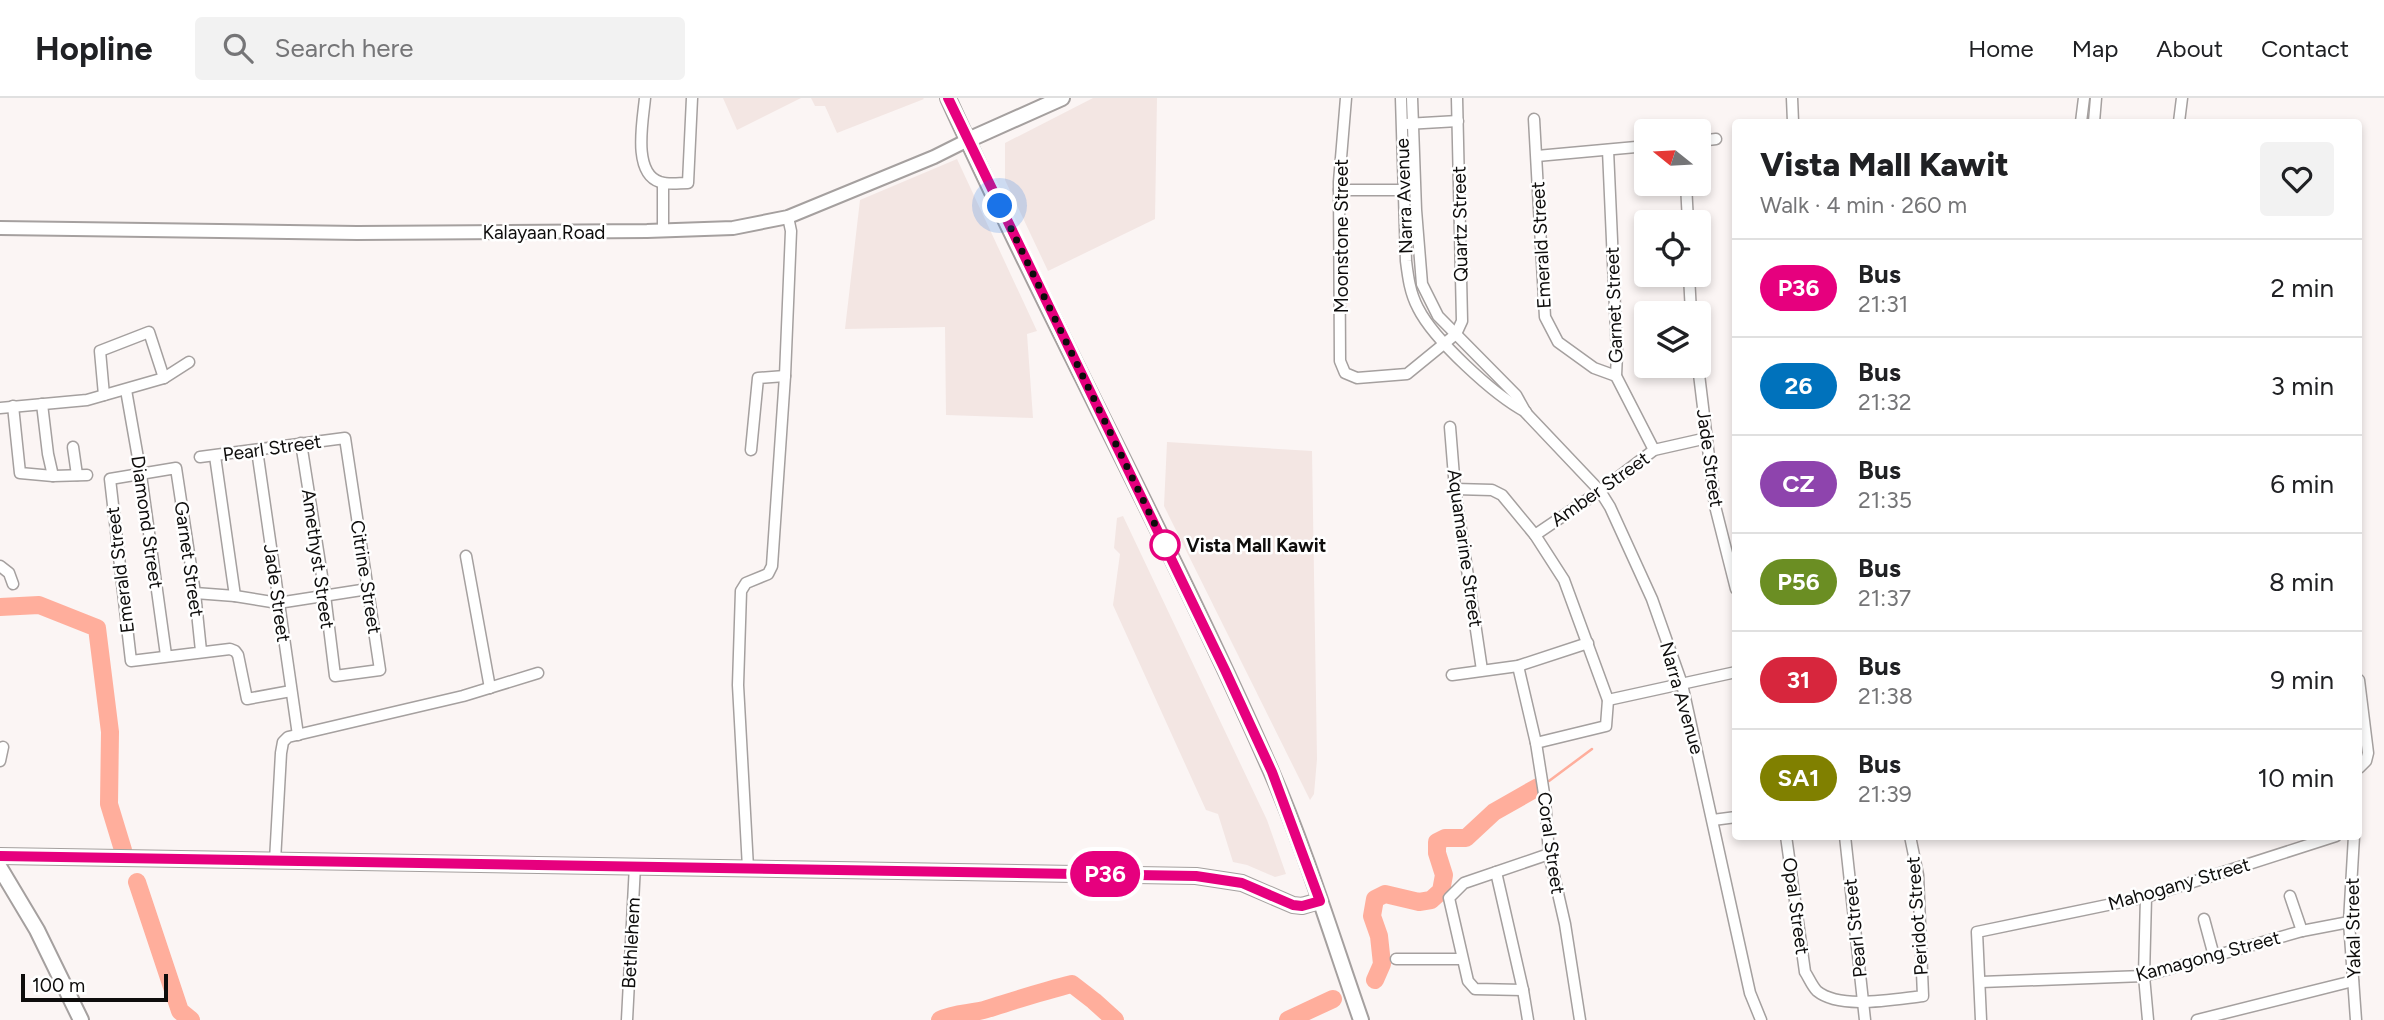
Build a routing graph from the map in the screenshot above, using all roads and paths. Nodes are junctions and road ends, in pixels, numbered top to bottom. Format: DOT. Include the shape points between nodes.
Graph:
graph roads {
  1 [pos="645,98"];
  2 [pos="692,98"];
  3 [pos="948,98"];
  4 [pos="1062,98"];
  5 [pos="1346,98"];
  6 [pos="1401,98"];
  7 [pos="1412,98"];
  8 [pos="1457,98"];
  9 [pos="1793,98"];
  10 [pos="2084,98"];
  11 [pos="2096,98"];
  12 [pos="2182,98"];
  13 [pos="1534,119"];
  14 [pos="1793,119"];
  15 [pos="2081,119"];
  16 [pos="2094,119"];
  17 [pos="2179,119"];
  18 [pos="1458,121"];
  19 [pos="1407,124"];
  20 [pos="1712,139"];
  21 [pos="1716,139"];
  22 [pos="968,140"];
  23 [pos="1634,147"];
  24 [pos="1608,150"];
  25 [pos="1537,156"];
  26 [pos="663,183"];
  27 [pos="1339,190"];
  28 [pos="1410,190"];
  29 [pos="788,216"];
  30 [pos="0,228"];
  31 [pos="663,230"];
  32 [pos="1456,334"];
  33 [pos="1446,344"];
  34 [pos="189,362"];
  35 [pos="785,376"];
  36 [pos="1616,376"];
  37 [pos="164,378"];
  38 [pos="1700,378"];
  39 [pos="126,390"];
  40 [pos="104,395"];
  41 [pos="42,404"];
  42 [pos="13,406"];
  43 [pos="0,408"];
  44 [pos="1526,412"];
  45 [pos="1450,427"];
  46 [pos="345,438"];
  47 [pos="1707,438"];
  48 [pos="301,443"];
  49 [pos="73,447"];
  50 [pos="257,450"];
  51 [pos="751,450"];
  52 [pos="1654,450"];
  53 [pos="215,456"];
  54 [pos="200,457"];
  55 [pos="141,475"];
  56 [pos="53,476"];
  57 [pos="1455,489"];
  58 [pos="1600,491"];
  59 [pos="1535,535"];
  60 [pos="466,556"];
  61 [pos="0,566"];
  62 [pos="1732,573"];
  63 [pos="13,584"];
  64 [pos="368,589"];
  65 [pos="195,593"];
  66 [pos="325,595"];
  67 [pos="234,596"];
  68 [pos="278,603"];
  69 [pos="1588,643"];
  70 [pos="201,651"];
  71 [pos="166,655"];
  72 [pos="1518,666"];
  73 [pos="1482,670"];
  74 [pos="538,673"];
  75 [pos="1732,674"];
  76 [pos="1452,675"];
  77 [pos="335,676"];
  78 [pos="1682,684"];
  79 [pos="489,688"];
  80 [pos="291,691"];
  81 [pos="1608,700"];
  82 [pos="2362,704"];
  83 [pos="298,735"];
  84 [pos="1536,743"];
  85 [pos="3,747"];
  86 [pos="0,761"];
  87 [pos="2362,765"];
  88 [pos="1732,818"];
  89 [pos="1713,820"];
  90 [pos="1787,840"];
  91 [pos="1845,840"];
  92 [pos="1911,840"];
  93 [pos="2324,840"];
  94 [pos="2354,840"];
  95 [pos="1549,854"];
  96 [pos="0,856"];
  97 [pos="275,861"];
  98 [pos="635,865"];
  99 [pos="0,868"];
  100 [pos="748,868"];
  101 [pos="1496,872"];
  102 [pos="2290,896"];
  103 [pos="2146,897"];
  104 [pos="1320,901"];
  105 [pos="2204,919"];
  106 [pos="2349,922"];
  107 [pos="2302,931"];
  108 [pos="2214,956"];
  109 [pos="1396,959"];
  110 [pos="1461,959"];
  111 [pos="2144,976"];
  112 [pos="2353,981"];
  113 [pos="1981,982"];
  114 [pos="1523,990"];
  115 [pos="1923,996"];
  116 [pos="1863,1002"];
  117 [pos="2247,1006"];
  118 [pos="81,1020"];
  119 [pos="627,1020"];
  120 [pos="1362,1020"];
  121 [pos="1528,1020"];
  122 [pos="1580,1020"];
  123 [pos="1761,1020"];
  124 [pos="1865,1020"];
  125 [pos="1981,1020"];
  126 [pos="2148,1020"];
  127 [pos="2197,1020"];
  128 [pos="2248,1020"];
  129 [pos="2356,1020"];
  1 -- 26 [label="street" via="644,167"];
  2 -- 26 [label="street" via="688,183"];
  3 -- 22 [label="main road"];
  4 -- 22 [label="main road, Kalayaan Road"];
  5 -- 27 [label="street, Moonstone Street"];
  6 -- 19 [label="street, Narra Avenue"];
  7 -- 19 [label="street, Narra Avenue"];
  8 -- 18 [label="street, Quartz Street"];
  9 -- 14 [label="street"];
  10 -- 15 [label="street"];
  11 -- 16 [label="street"];
  12 -- 17 [label="street"];
  13 -- 25 [label="street, Emerald Street"];
  18 -- 19 [label="street"];
  18 -- 32 [label="street, Quartz Street" via="1462,321"];
  19 -- 28 [label="street, Narra Avenue"];
  20 -- 21 [label="street"];
  22 -- 29 [label="street, Kalayaan Road"];
  22 -- 104 [label="main road" via="1225,670 1272,772"];
  23 -- 24 [label="street"];
  24 -- 25 [label="street"];
  24 -- 36 [label="street, Garnet Street"];
  25 -- 36 [label="street, Emerald Street" via="1545,317 1558,342 1594,368"];
  26 -- 31 [label="street"];
  27 -- 28 [label="street"];
  27 -- 33 [label="street, Moonstone Street" via="1340,362 1345,373 1357,378 1407,374"];
  28 -- 32 [label="street, Narra Avenue" via="1422,285 1438,316"];
  28 -- 33 [label="street, Narra Avenue" via="1406,261 1410,287 1418,308"];
  29 -- 31 [label="street, Kalayaan Road" via="733,228"];
  29 -- 35 [label="street"];
  30 -- 31 [label="street, Kalayaan Road" via="357,233"];
  32 -- 33 [label="street"];
  32 -- 44 [label="street, Narra Avenue" via="1516,395"];
  33 -- 44 [label="street, Narra Avenue" via="1487,385"];
  34 -- 37 [label="street"];
  35 -- 51 [label="street" via="758,378"];
  35 -- 100 [label="street" via="772,566 768,574 746,583 741,591 738,685"];
  36 -- 52 [label="street, Garnet Street"];
  37 -- 39 [label="street"];
  37 -- 40 [label="street" via="149,332 100,351"];
  38 -- 47 [label="street, Jade Street"];
  39 -- 40 [label="street"];
  39 -- 55 [label="street, Diamond Street"];
  40 -- 41 [label="street"];
  41 -- 42 [label="street"];
  41 -- 56 [label="street"];
  42 -- 43 [label="street"];
  42 -- 56 [label="street" via="20,473"];
  44 -- 58 [label="street, Narra Avenue"];
  45 -- 57 [label="street, Aquamarine Street"];
  46 -- 48 [label="street, Pearl Street"];
  46 -- 64 [label="street, Citrine Street"];
  47 -- 52 [label="street, Amber Street"];
  47 -- 62 [label="street, Jade Street" via="1715,506"];
  48 -- 50 [label="street, Pearl Street"];
  48 -- 66 [label="street, Amethyst Street"];
  49 -- 56 [label="street" via="82,475"];
  50 -- 53 [label="street, Pearl Street"];
  50 -- 68 [label="street, Jade Street"];
  52 -- 58 [label="street, Amber Street"];
  53 -- 54 [label="street, Pearl Street"];
  53 -- 67 [label="street"];
  55 -- 65 [label="street, Garnet Street" via="176,468"];
  55 -- 71 [label="street, Diamond Street"];
  55 -- 71 [label="street, Emerald Street" via="110,479 131,661"];
  57 -- 59 [label="street" via="1492,490 1502,495"];
  57 -- 73 [label="street, Aquamarine Street"];
  58 -- 59 [label="street, Amber Street"];
  58 -- 78 [label="street, Narra Avenue" via="1652,599"];
  59 -- 69 [label="street" via="1564,580"];
  60 -- 79 [label="street"];
  61 -- 63 [label="street"];
  64 -- 66 [label="street"];
  64 -- 77 [label="street, Citrine Street" via="380,670"];
  65 -- 67 [label="street"];
  65 -- 70 [label="street, Garnet Street"];
  66 -- 68 [label="street"];
  66 -- 77 [label="street, Amethyst Street"];
  67 -- 68 [label="street"];
  68 -- 80 [label="street, Jade Street"];
  69 -- 72 [label="street"];
  69 -- 81 [label="street"];
  70 -- 71 [label="street"];
  70 -- 80 [label="street" via="235,651 247,699"];
  72 -- 73 [label="street"];
  72 -- 84 [label="street, Coral Street"];
  73 -- 76 [label="street"];
  74 -- 79 [label="street"];
  75 -- 78 [label="street"];
  78 -- 81 [label="street"];
  78 -- 89 [label="street, Narra Avenue"];
  79 -- 83 [label="street"];
  80 -- 83 [label="street, Jade Street"];
  81 -- 84 [label="street" via="1605,726"];
  82 -- 87 [label="street" via="2368,753"];
  83 -- 97 [label="street" via="283,742 281,752"];
  84 -- 95 [label="street, Coral Street"];
  85 -- 86 [label="street"];
  88 -- 89 [label="street"];
  89 -- 123 [label="street, Narra Avenue" via="1750,993"];
  90 -- 116 [label="street, Opal Street" via="1805,972 1825,996"];
  91 -- 116 [label="street, Pearl Street"];
  92 -- 115 [label="street, Peridot Street" via="1918,875"];
  93 -- 103 [label="street, Mahogany Street"];
  94 -- 106 [label="street, Yakal Street"];
  95 -- 101 [label="street"];
  95 -- 122 [label="street, Coral Street"];
  96 -- 97 [label="main road"];
  97 -- 98 [label="main road"];
  98 -- 100 [label="main road"];
  98 -- 119 [label="street, Bethlehem"];
  99 -- 118 [label="main road"];
  100 -- 104 [label="main road" via="1196,876 1242,883 1293,905"];
  101 -- 110 [label="street" via="1464,883 1448,898"];
  101 -- 114 [label="street"];
  102 -- 107 [label="street"];
  103 -- 111 [label="street"];
  103 -- 113 [label="street, Mahogany Street" via="1977,932"];
  104 -- 120 [label="main road"];
  105 -- 108 [label="street"];
  106 -- 107 [label="street, Kamagong Street"];
  106 -- 112 [label="street, Yakal Street"];
  107 -- 108 [label="street, Kamagong Street"];
  108 -- 111 [label="street, Kamagong Street"];
  109 -- 110 [label="street"];
  110 -- 114 [label="street" via="1475,989"];
  111 -- 113 [label="street, Kamagong Street"];
  111 -- 126 [label="street"];
  112 -- 117 [label="street"];
  112 -- 129 [label="street, Yakal Street"];
  113 -- 125 [label="street"];
  114 -- 121 [label="street"];
  115 -- 116 [label="street, Opal Street"];
  116 -- 124 [label="street, Pearl Street"];
  117 -- 127 [label="street"];
  117 -- 128 [label="street"];
}
